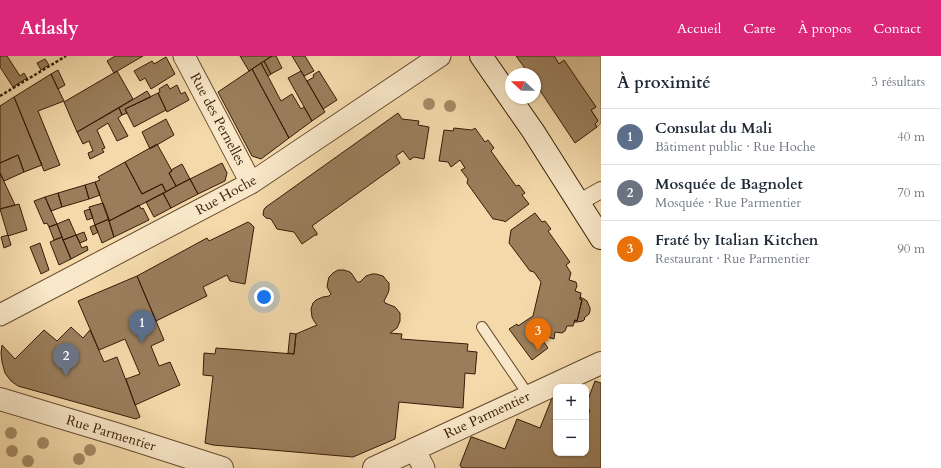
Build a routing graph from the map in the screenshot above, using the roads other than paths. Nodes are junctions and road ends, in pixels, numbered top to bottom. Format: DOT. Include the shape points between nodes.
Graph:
graph roads {
  1 [pos="184,56"];
  2 [pos="440,56"];
  3 [pos="481,56"];
  4 [pos="252,183"];
  5 [pos="601,190"];
  6 [pos="578,203"];
  7 [pos="601,238"];
  8 [pos="0,314"];
  9 [pos="482,328"];
  10 [pos="601,363"];
  11 [pos="529,396"];
  12 [pos="0,399"];
  13 [pos="419,459"];
  14 [pos="222,468"];
  15 [pos="374,468"];
  1 -- 4 [label="street, Rue des Pernelles"];
  2 -- 4 [label="street, Rue Hoche"];
  3 -- 6 [label="street" via="533,131"];
  4 -- 8 [label="street, Rue Hoche"];
  5 -- 6 [label="street"];
  6 -- 7 [label="street"];
  9 -- 11 [label="lane"];
  10 -- 11 [label="street, Rue Parmentier"];
  11 -- 13 [label="street, Rue Parmentier"];
  12 -- 14 [label="street, Rue Parmentier"];
  13 -- 15 [label="street, Rue Parmentier"];
}
